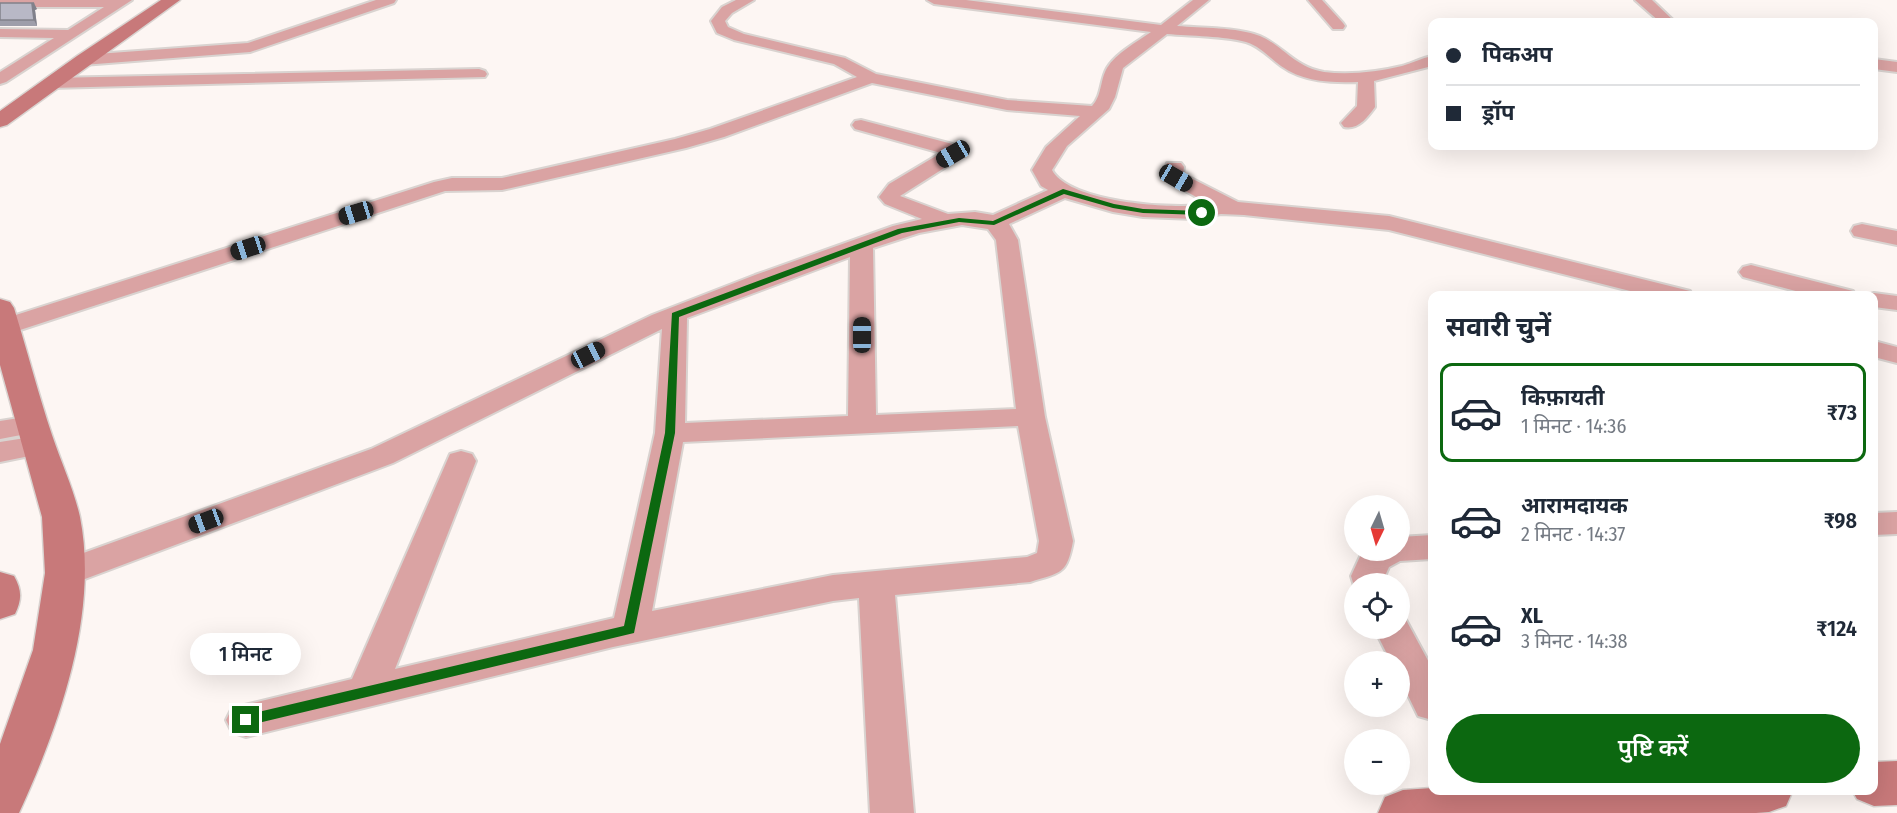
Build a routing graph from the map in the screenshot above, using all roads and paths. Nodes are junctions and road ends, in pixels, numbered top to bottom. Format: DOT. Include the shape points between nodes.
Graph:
graph roads {
  1 [pos="156,0"];
  2 [pos="172,0"];
  3 [pos="389,0"];
  4 [pos="747,0"];
  5 [pos="934,0"];
  6 [pos="1202,0"];
  7 [pos="1315,0"];
  8 [pos="1642,0"];
  9 [pos="123,1"];
  10 [pos="0,3"];
  11 [pos="1664,18"];
  12 [pos="1338,26"];
  13 [pos="1161,29"];
  14 [pos="0,33"];
  15 [pos="70,34"];
  16 [pos="83,60"];
  17 [pos="1428,62"];
  18 [pos="1878,65"];
  19 [pos="1897,67"];
  20 [pos="479,74"];
  21 [pos="1366,76"];
  22 [pos="871,78"];
  23 [pos="0,79"];
  24 [pos="51,83"];
  25 [pos="0,101"];
  26 [pos="1094,112"];
  27 [pos="0,121"];
  28 [pos="1350,123"];
  29 [pos="861,125"];
  30 [pos="1174,167"];
  31 [pos="1063,192"];
  32 [pos="1233,208"];
  33 [pos="948,221"];
  34 [pos="994,223"];
  35 [pos="1862,231"];
  36 [pos="1897,238"];
  37 [pos="862,245"];
  38 [pos="1751,272"];
  39 [pos="1661,291"];
  40 [pos="1825,291"];
  41 [pos="1878,301"];
  42 [pos="1897,303"];
  43 [pos="675,315"];
  44 [pos="3,318"];
  45 [pos="1878,350"];
  46 [pos="1897,356"];
  47 [pos="1897,369"];
  48 [pos="1878,370"];
  49 [pos="1032,417"];
  50 [pos="862,424"];
  51 [pos="670,433"];
  52 [pos="23,434"];
  53 [pos="0,452"];
  54 [pos="461,461"];
  55 [pos="1897,523"];
  56 [pos="1878,524"];
  57 [pos="1428,547"];
  58 [pos="1410,548"];
  59 [pos="65,573"];
  60 [pos="876,582"];
  61 [pos="0,587"];
  62 [pos="0,603"];
  63 [pos="630,630"];
  64 [pos="1398,639"];
  65 [pos="366,692"];
  66 [pos="1428,696"];
  67 [pos="246,720"];
  68 [pos="1897,783"];
  69 [pos="1878,784"];
  70 [pos="1611,795"];
  71 [pos="1484,799"];
  72 [pos="0,801"];
  73 [pos="892,813"];
  74 [pos="1402,813"];
  1 -- 25 [label="street"];
  2 -- 16 [label="street"];
  3 -- 16 [label="street" via="250,47"];
  4 -- 22 [label="street" via="721,16 718,21 722,30 827,57"];
  5 -- 13 [label="street"];
  6 -- 13 [label="street"];
  7 -- 12 [label="street"];
  8 -- 11 [label="street"];
  9 -- 10 [label="street"];
  9 -- 15 [label="street"];
  13 -- 21 [label="street" via="1253,38 1306,73"];
  13 -- 26 [label="street" via="1117,65 1105,103"];
  14 -- 15 [label="street"];
  15 -- 23 [label="street"];
  16 -- 24 [label="street"];
  17 -- 21 [label="street"];
  18 -- 19 [label="street"];
  20 -- 24 [label="street"];
  21 -- 28 [label="street" via="1366,106"];
  22 -- 26 [label="street" via="1007,105"];
  22 -- 44 [label="street" via="717,134 502,184 441,186"];
  24 -- 27 [label="street"];
  26 -- 31 [label="street" via="1047,156 1044,176"];
  29 -- 33 [label="street" via="953,150 953,154 889,196"];
  30 -- 32 [label="street" via="1176,178"];
  31 -- 32 [label="street" via="1143,211 1194,213"];
  31 -- 34 [label="street"];
  32 -- 39 [label="street" via="1389,223"];
  33 -- 34 [label="street" via="972,219"];
  33 -- 37 [label="street" via="901,231"];
  34 -- 49 [label="street" via="1007,240"];
  35 -- 36 [label="street"];
  37 -- 43 [label="street"];
  37 -- 50 [label="street"];
  38 -- 40 [label="street"];
  41 -- 42 [label="street"];
  43 -- 51 [label="street"];
  43 -- 59 [label="street" via="410,444"];
  44 -- 52 [label="street"];
  45 -- 46 [label="street"];
  47 -- 48 [label="street"];
  49 -- 50 [label="street"];
  49 -- 60 [label="street" via="1056,541 1052,561 1030,569"];
  50 -- 51 [label="street"];
  51 -- 63 [label="street"];
  52 -- 53 [label="street"];
  52 -- 59 [label="street" via="61,517"];
  54 -- 65 [label="street"];
  55 -- 56 [label="street"];
  57 -- 58 [label="street"];
  59 -- 72 [label="street" via="56,650"];
  60 -- 63 [label="street"];
  60 -- 73 [label="street"];
  61 -- 62 [label="street"];
  63 -- 65 [label="street"];
  64 -- 66 [label="street"];
  65 -- 67 [label="street"];
  68 -- 69 [label="street"];
  70 -- 71 [label="street"];
  71 -- 74 [label="street"];
}
